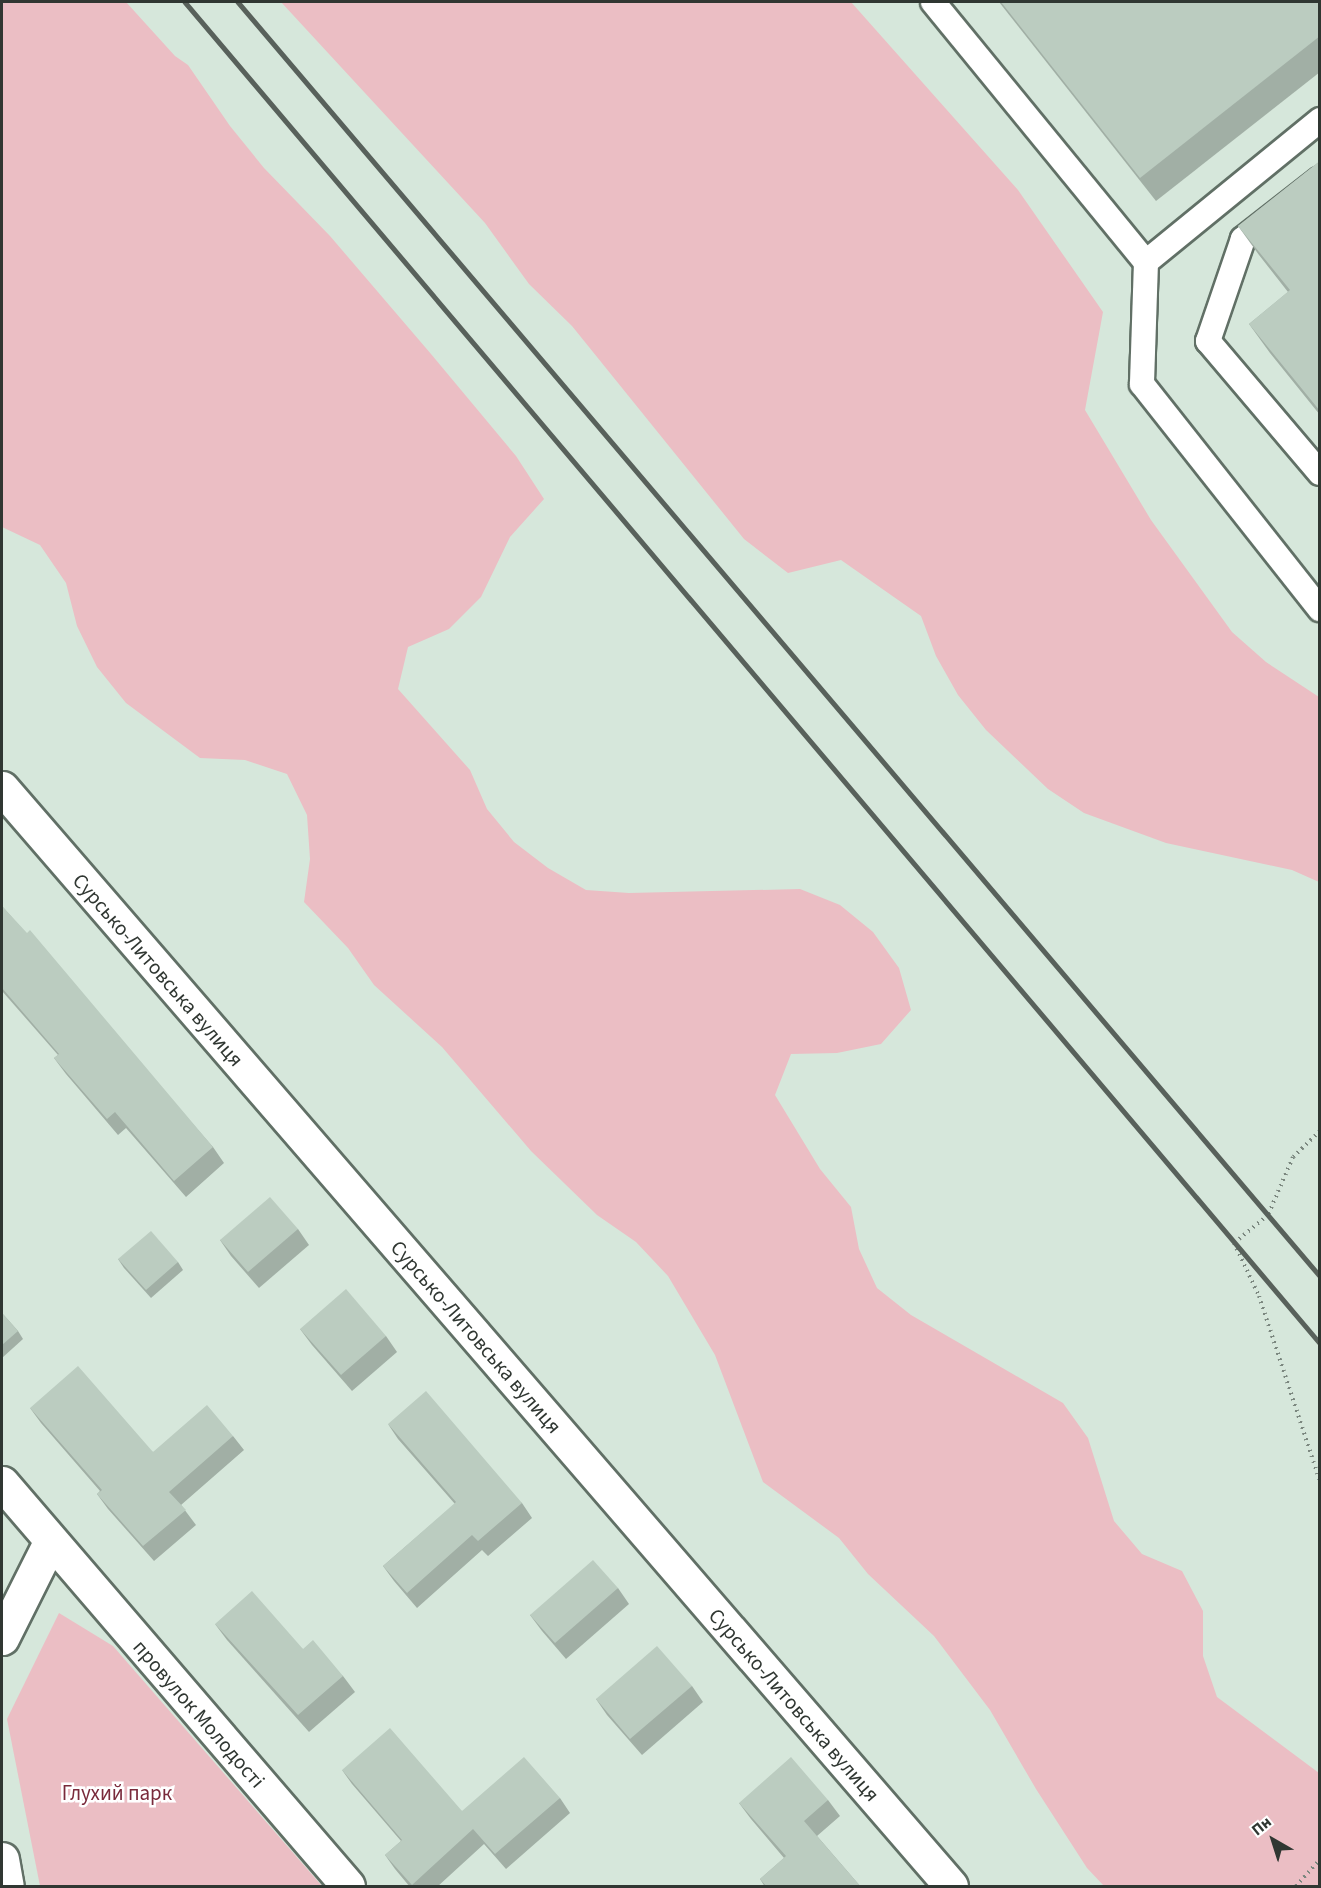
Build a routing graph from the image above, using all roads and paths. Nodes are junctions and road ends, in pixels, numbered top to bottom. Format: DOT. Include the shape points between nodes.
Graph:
graph roads {
  1 [pos="933,2"];
  2 [pos="1320,120"];
  3 [pos="1320,179"];
  4 [pos="1146,262"];
  5 [pos="1320,473"];
  6 [pos="1320,609"];
  7 [pos="2,788"];
  8 [pos="1320,1131"];
  9 [pos="1320,1482"];
  10 [pos="2,1483"];
  11 [pos="50,1542"];
  12 [pos="2,1638"];
  13 [pos="2,1858"];
  14 [pos="1320,1859"];
  15 [pos="6,1887"];
  16 [pos="348,1887"];
  17 [pos="951,1887"];
  18 [pos="1296,1887"];
  1 -- 4 [label="lane"];
  2 -- 4 [label="lane"];
  3 -- 5 [label="lane" via="1243,239 1208,341"];
  4 -- 6 [label="lane" via="1142,384"];
  7 -- 17 [label="street, Сурсько-Литовська вулиця"];
  8 -- 9 [label="path" via="1293,1157 1268,1215 1234,1243 1259,1296"];
  10 -- 11 [label="street, провулок Молодості"];
  11 -- 12 [label="street"];
  11 -- 16 [label="street, провулок Молодості"];
  13 -- 15 [label="street"];
  14 -- 18 [label="path"];
}
